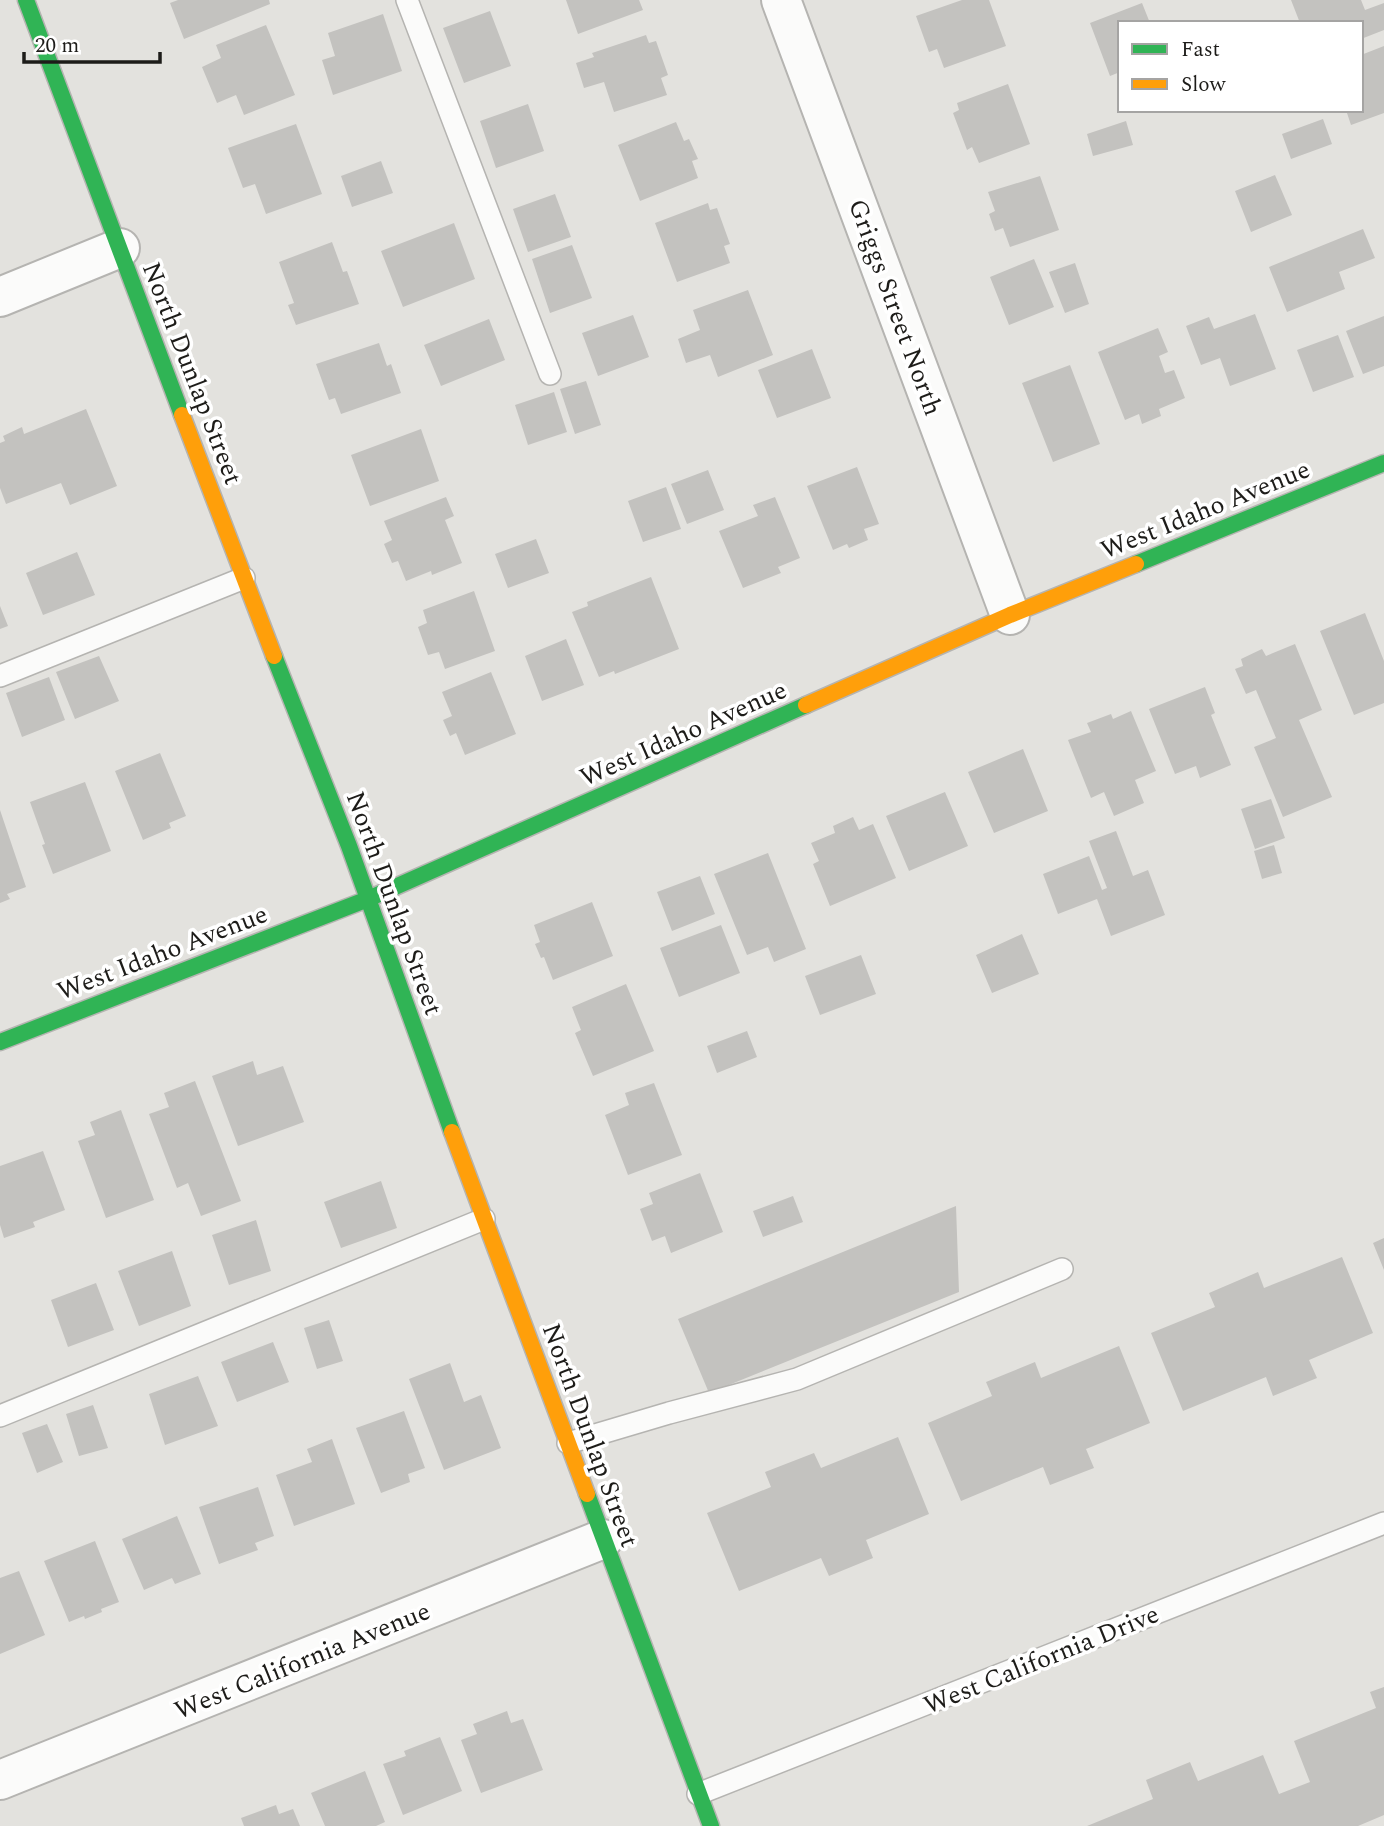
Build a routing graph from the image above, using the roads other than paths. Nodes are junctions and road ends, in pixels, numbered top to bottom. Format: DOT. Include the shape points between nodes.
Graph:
graph roads {
  1 [pos="26,0"];
  2 [pos="407,0"];
  3 [pos="781,0"];
  4 [pos="120,248"];
  5 [pos="0,297"];
  6 [pos="550,374"];
  7 [pos="1384,463"];
  8 [pos="244,578"];
  9 [pos="1010,615"];
  10 [pos="0,676"];
  11 [pos="368,899"];
  12 [pos="0,1041"];
  13 [pos="484,1219"];
  14 [pos="1062,1269"];
  15 [pos="0,1416"];
  16 [pos="568,1443"];
  17 [pos="1384,1523"];
  18 [pos="603,1539"];
  19 [pos="0,1780"];
  20 [pos="698,1794"];
  21 [pos="711,1826"];
  1 -- 4 [label="street, North Dunlap Street"];
  2 -- 6 [label="lane"];
  3 -- 9 [label="street, Griggs Street North"];
  4 -- 5 [label="street"];
  4 -- 8 [label="street, North Dunlap Street"];
  7 -- 9 [label="street, West Idaho Avenue"];
  8 -- 10 [label="lane"];
  8 -- 11 [label="street, North Dunlap Street"];
  9 -- 11 [label="street, West Idaho Avenue"];
  11 -- 12 [label="street, West Idaho Avenue"];
  11 -- 13 [label="street, North Dunlap Street"];
  13 -- 15 [label="lane"];
  13 -- 16 [label="street, North Dunlap Street"];
  14 -- 16 [label="lane" via="797,1379"];
  16 -- 18 [label="street, North Dunlap Street"];
  17 -- 20 [label="lane, West California Drive"];
  18 -- 19 [label="street, West California Avenue"];
  18 -- 20 [label="street, North Dunlap Street"];
  20 -- 21 [label="street, North Dunlap Street"];
}
